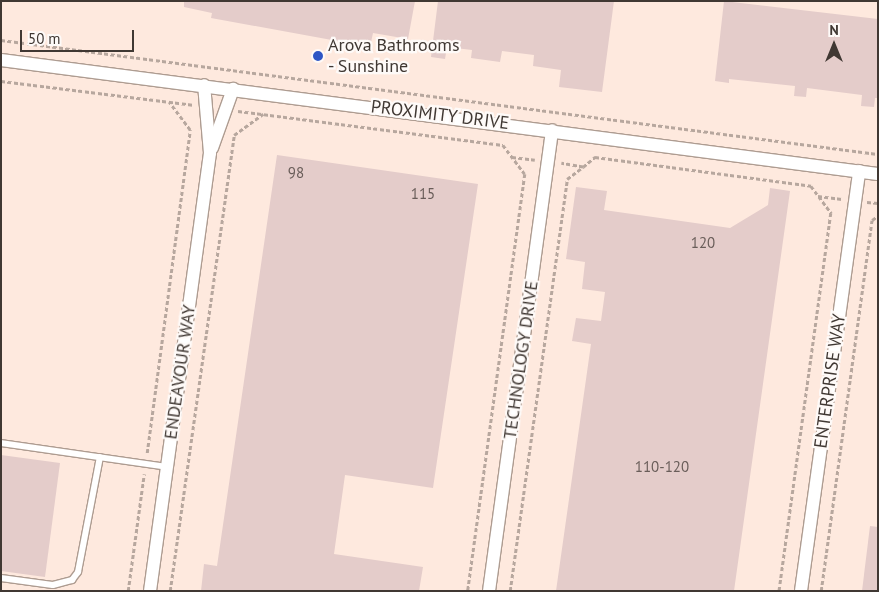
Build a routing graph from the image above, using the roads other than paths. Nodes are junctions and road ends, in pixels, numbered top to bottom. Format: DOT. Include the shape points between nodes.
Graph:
graph roads {
  1 [pos="1,60"];
  2 [pos="204,85"];
  3 [pos="233,89"];
  4 [pos="552,130"];
  5 [pos="210,153"];
  6 [pos="859,171"];
  7 [pos="878,174"];
  8 [pos="1,444"];
  9 [pos="100,457"];
  10 [pos="167,467"];
  11 [pos="1,578"];
  12 [pos="150,591"];
  13 [pos="490,591"];
  14 [pos="801,591"];
  1 -- 2 [label="street, PROXIMITY DRIVE"];
  2 -- 3 [label="street, PROXIMITY DRIVE"];
  2 -- 5 [label="street, ENDEAVOUR WAY"];
  3 -- 4 [label="street, PROXIMITY DRIVE"];
  3 -- 5 [label="street, ENDEAVOUR WAY"];
  4 -- 6 [label="street, PROXIMITY DRIVE"];
  4 -- 13 [label="street, TECHNOLOGY DRIVE"];
  5 -- 10 [label="street, ENDEAVOUR WAY"];
  6 -- 7 [label="street, PROXIMITY DRIVE"];
  6 -- 14 [label="street, ENTERPRISE WAY"];
  8 -- 9 [label="lane"];
  9 -- 10 [label="lane"];
  9 -- 11 [label="lane" via="78,572 72,580 52,585"];
  10 -- 12 [label="street, ENDEAVOUR WAY"];
}
